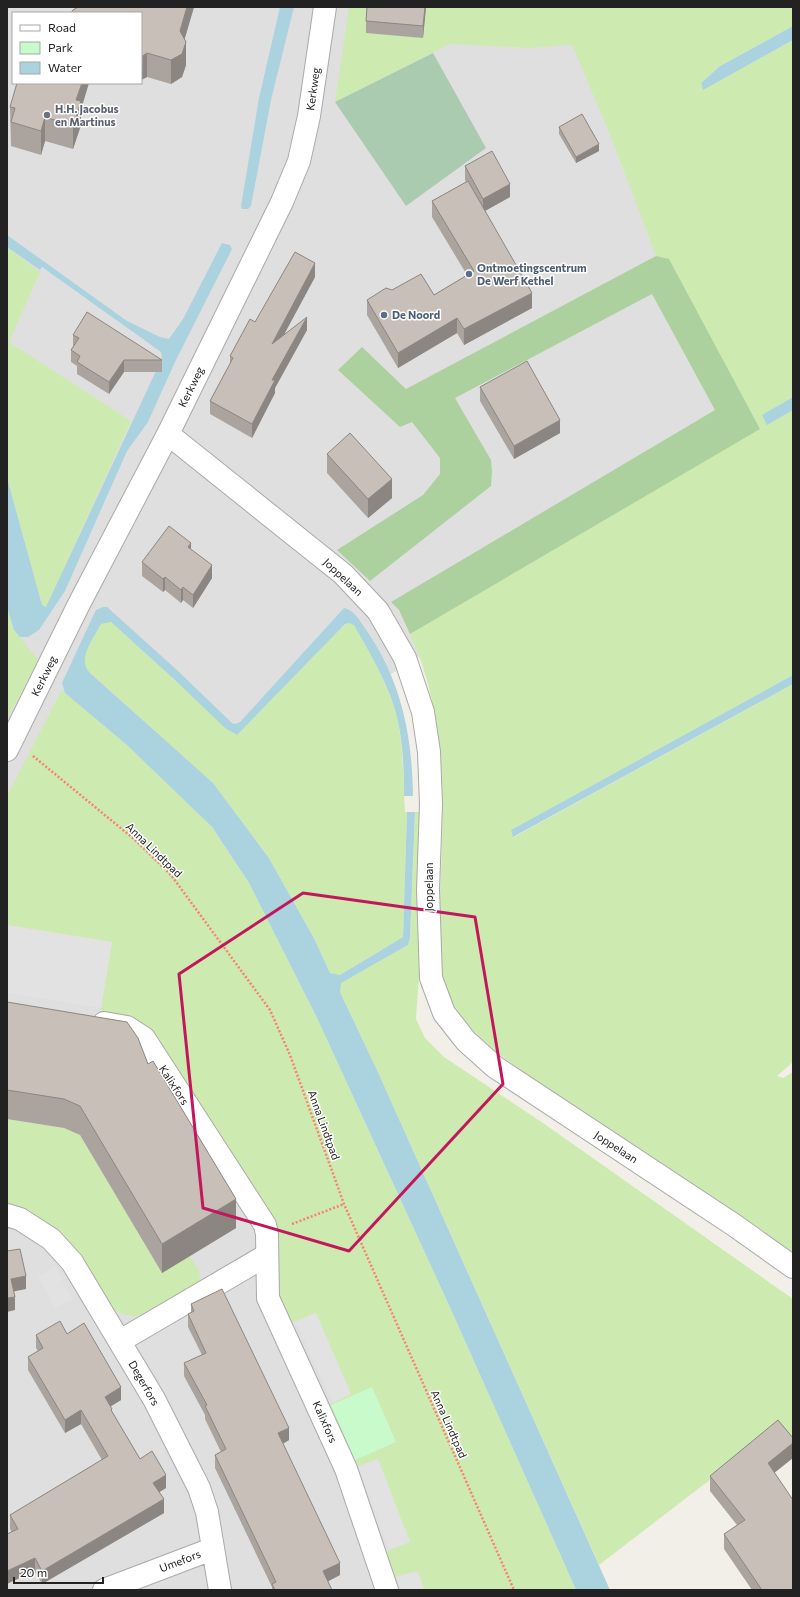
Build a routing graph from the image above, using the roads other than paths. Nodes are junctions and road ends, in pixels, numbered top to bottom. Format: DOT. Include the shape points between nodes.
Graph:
graph roads {
  1 [pos="325,7"];
  2 [pos="168,434"];
  3 [pos="10,745"];
  4 [pos="85,1020"];
  5 [pos="7,1215"];
  6 [pos="267,1256"];
  7 [pos="793,1267"];
  8 [pos="120,1340"];
  9 [pos="212,1549"];
  10 [pos="104,1590"];
  11 [pos="220,1590"];
  12 [pos="387,1590"];
  1 -- 2 [label="street, Kerkweg" via="309,116 299,161 282,202"];
  2 -- 3 [label="street, Kerkweg" via="79,604"];
  2 -- 7 [label="street, Joppelaan" via="343,574 378,611 405,658 423,712 429,752 431,804 428,890 431,978 444,1013 466,1041 495,1067"];
  4 -- 6 [label="street, Kalixfors" via="128,1027 144,1038 261,1219 266,1234"];
  5 -- 8 [label="street, Degerfors" via="20,1219 51,1239 72,1262"];
  6 -- 8 [label="street"];
  6 -- 12 [label="street, Kalixfors" via="268,1298 346,1469"];
  8 -- 9 [label="street, Degerfors" via="154,1399 199,1488 207,1512"];
  9 -- 10 [label="street, Umefors"];
  9 -- 11 [label="street, Degerfors"];
}
